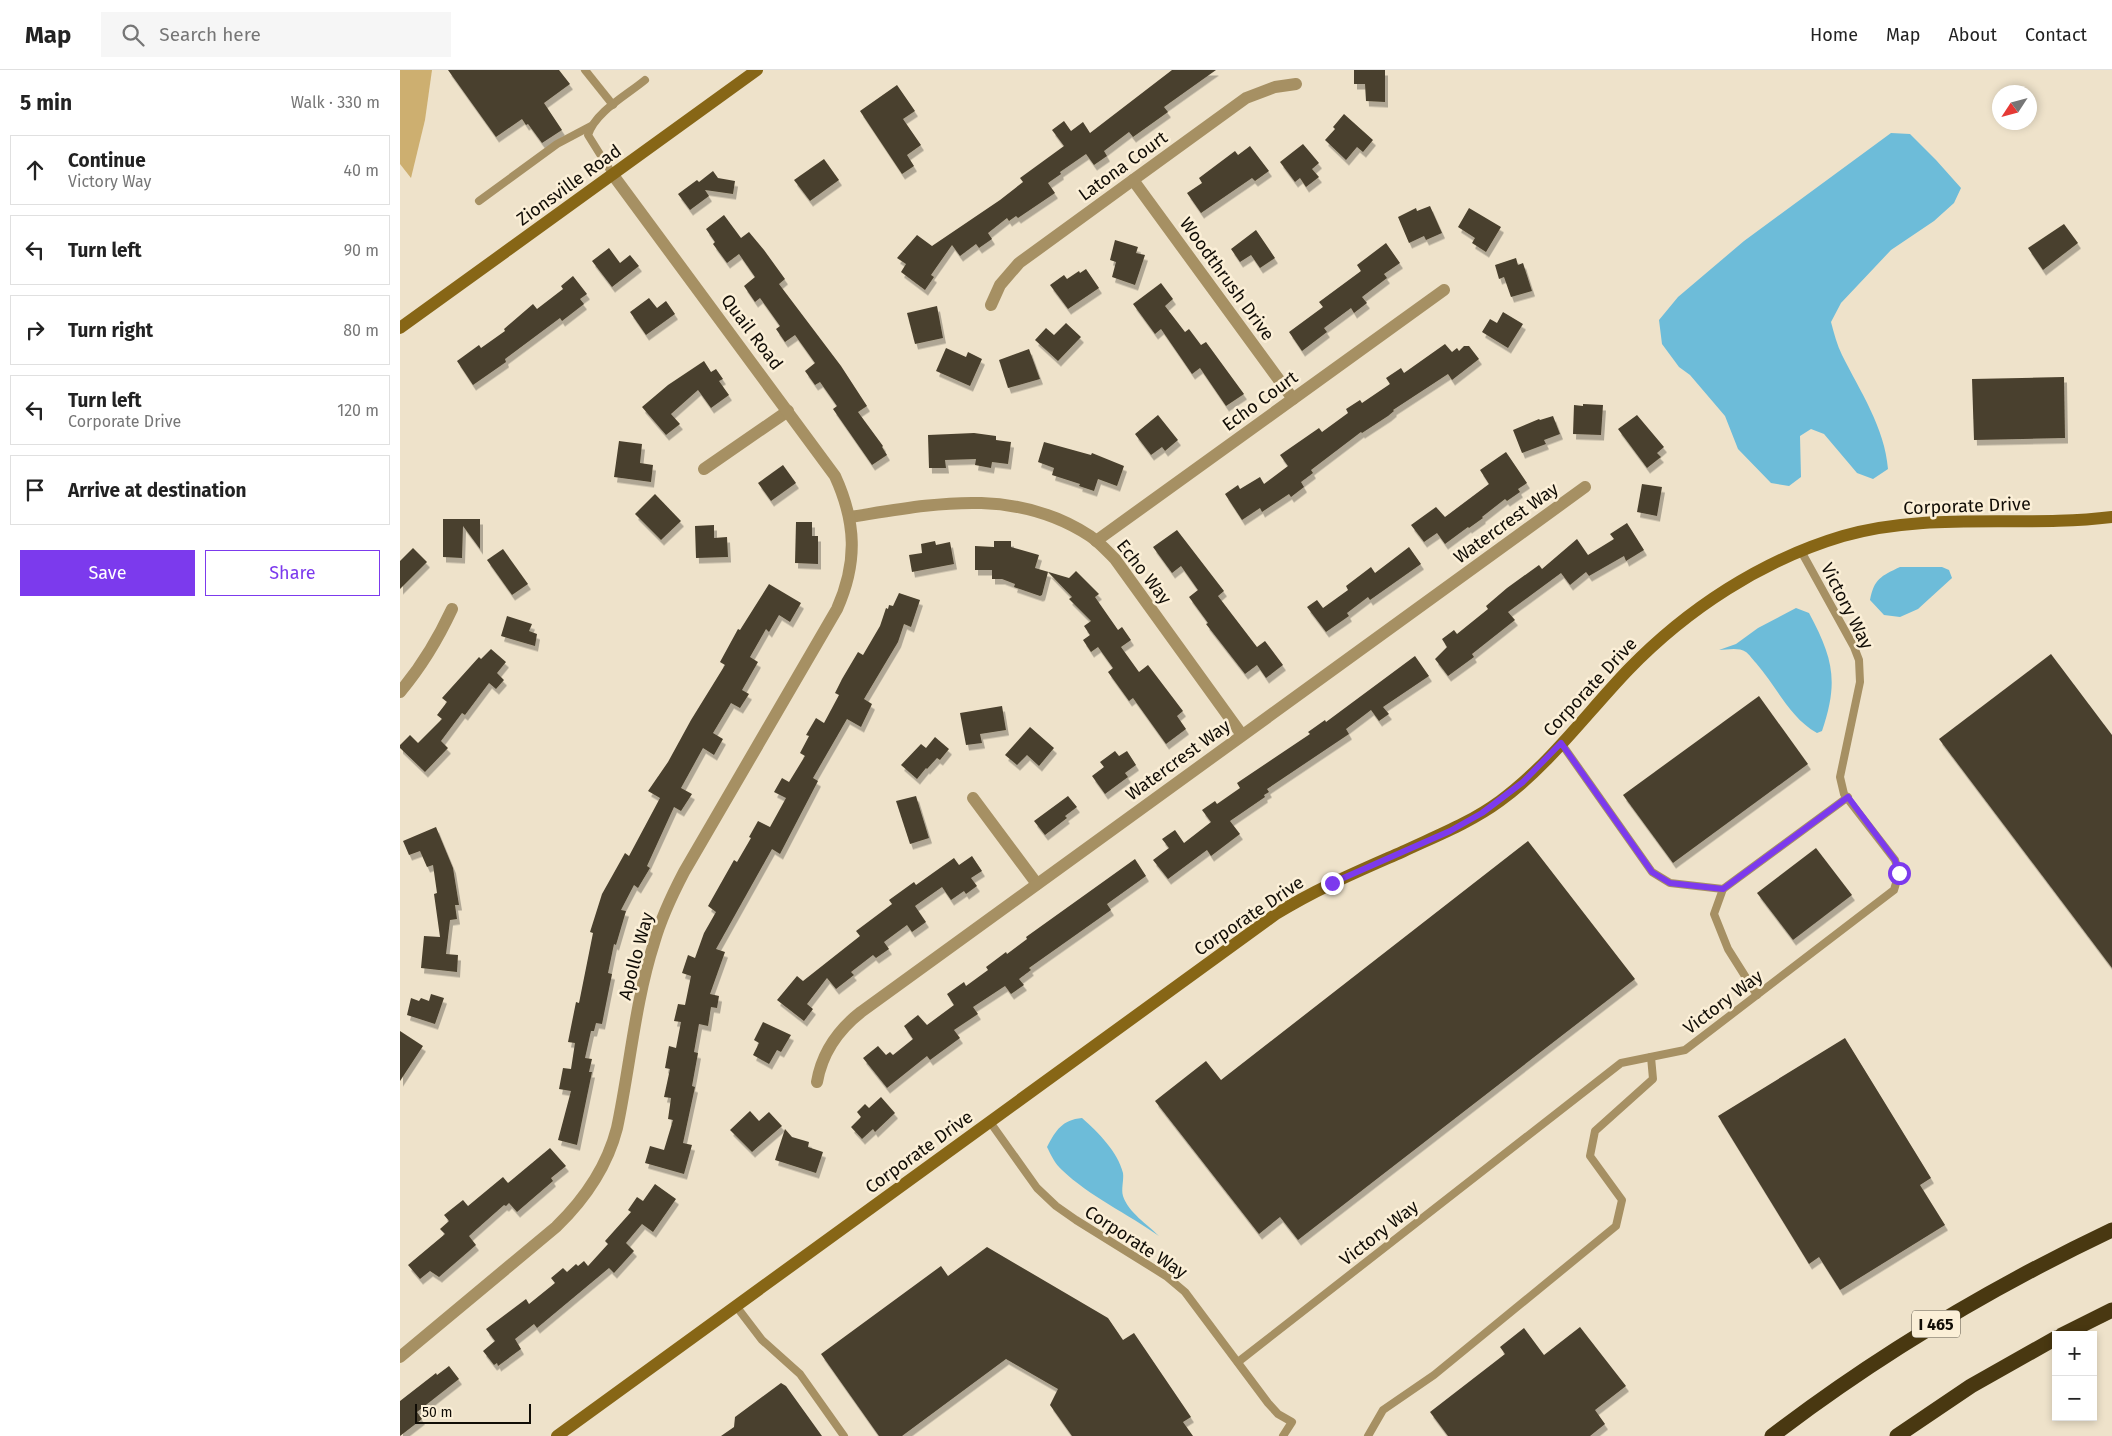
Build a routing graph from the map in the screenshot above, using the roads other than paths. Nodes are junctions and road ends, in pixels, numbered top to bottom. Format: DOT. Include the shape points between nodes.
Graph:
graph roads {
  1 [pos="585,70"];
  2 [pos="757,70"];
  3 [pos="645,80"];
  4 [pos="1296,84"];
  5 [pos="614,105"];
  6 [pos="591,126"];
  7 [pos="613,175"];
  8 [pos="1133,180"];
  9 [pos="479,201"];
  10 [pos="1444,290"];
  11 [pos="992,304"];
  12 [pos="400,328"];
  13 [pos="1293,399"];
  14 [pos="788,411"];
  15 [pos="704,469"];
  16 [pos="1585,487"];
  17 [pos="850,517"];
  18 [pos="2111,520"];
  19 [pos="1096,541"];
  20 [pos="1801,551"];
  21 [pos="452,609"];
  22 [pos="400,692"];
  23 [pos="1242,735"];
  24 [pos="1561,743"];
  25 [pos="1848,797"];
  26 [pos="973,798"];
  27 [pos="1037,884"];
  28 [pos="1723,889"];
  29 [pos="1757,995"];
  30 [pos="1651,1057"];
  31 [pos="817,1082"];
  32 [pos="990,1122"];
  33 [pos="2112,1230"];
  34 [pos="736,1306"];
  35 [pos="2112,1310"];
  36 [pos="2070,1331"];
  37 [pos="2052,1340"];
  38 [pos="400,1357"];
  39 [pos="1238,1362"];
  40 [pos="557,1436"];
  41 [pos="844,1436"];
  42 [pos="1283,1436"];
  43 [pos="1368,1436"];
  44 [pos="1772,1436"];
  45 [pos="1897,1436"];
  1 -- 5 [label="lane"];
  2 -- 7 [label="street, Zionsville Road"];
  3 -- 5 [label="lane"];
  4 -- 8 [label="street, Latona Court" via="1275,87 1246,98"];
  5 -- 6 [label="lane"];
  6 -- 7 [label="lane" via="588,135"];
  6 -- 9 [label="lane" via="557,144"];
  7 -- 12 [label="street, Zionsville Road"];
  7 -- 14 [label="street, Quail Road"];
  8 -- 11 [label="street, Latona Court" via="1019,263 1000,285"];
  8 -- 13 [label="street, Woodthrush Drive"];
  10 -- 13 [label="street, Echo Court"];
  13 -- 19 [label="street, Echo Court"];
  14 -- 15 [label="street"];
  14 -- 17 [label="street, Quail Road" via="835,476"];
  16 -- 23 [label="street, Watercrest Way"];
  17 -- 19 [label="street, Echo Way" via="943,503 979,502 1044,514 1074,526"];
  17 -- 38 [label="street, Apollo Way" via="851,561 848,582 837,609 684,872 658,931 644,978 617,1128 607,1158 578,1205 556,1227"];
  18 -- 20 [label="street, Corporate Drive" via="1903,524 1844,536"];
  19 -- 23 [label="street, Echo Way" via="1115,559"];
  20 -- 24 [label="street, Corporate Drive" via="1731,587 1671,630 1628,670"];
  20 -- 25 [label="lane, Victory Way" via="1859,660 1860,682 1840,778 1841,788"];
  21 -- 22 [label="street" via="437,641"];
  23 -- 27 [label="street, Watercrest Way"];
  24 -- 28 [label="lane" via="1652,872 1670,883"];
  24 -- 32 [label="street, Corporate Drive" via="1523,782 1482,813 1450,831 1332,883 1276,914"];
  25 -- 28 [label="lane"];
  25 -- 29 [label="lane, Victory Way" via="1895,860 1899,873 1896,887 1890,896"];
  26 -- 27 [label="street"];
  27 -- 31 [label="street, Watercrest Way" via="850,1020 828,1049"];
  28 -- 29 [label="lane" via="1714,914 1728,949"];
  29 -- 30 [label="lane, Victory Way" via="1685,1050"];
  30 -- 39 [label="lane, Victory Way" via="1621,1063"];
  30 -- 43 [label="lane" via="1653,1079 1595,1131 1590,1156 1622,1200 1616,1226 1434,1375 1383,1410"];
  32 -- 34 [label="street, Corporate Drive"];
  32 -- 39 [label="lane, Corporate Way" via="1037,1188 1076,1220 1176,1284"];
  33 -- 44 [label="highway, I 465" via="2030,1270 1924,1331 1857,1374"];
  34 -- 40 [label="street, Corporate Drive"];
  34 -- 41 [label="lane" via="762,1340 800,1374"];
  35 -- 36 [label="highway"];
  37 -- 45 [label="highway" via="1972,1386"];
  39 -- 42 [label="lane, Corporate Way" via="1268,1403 1292,1422"];
}
